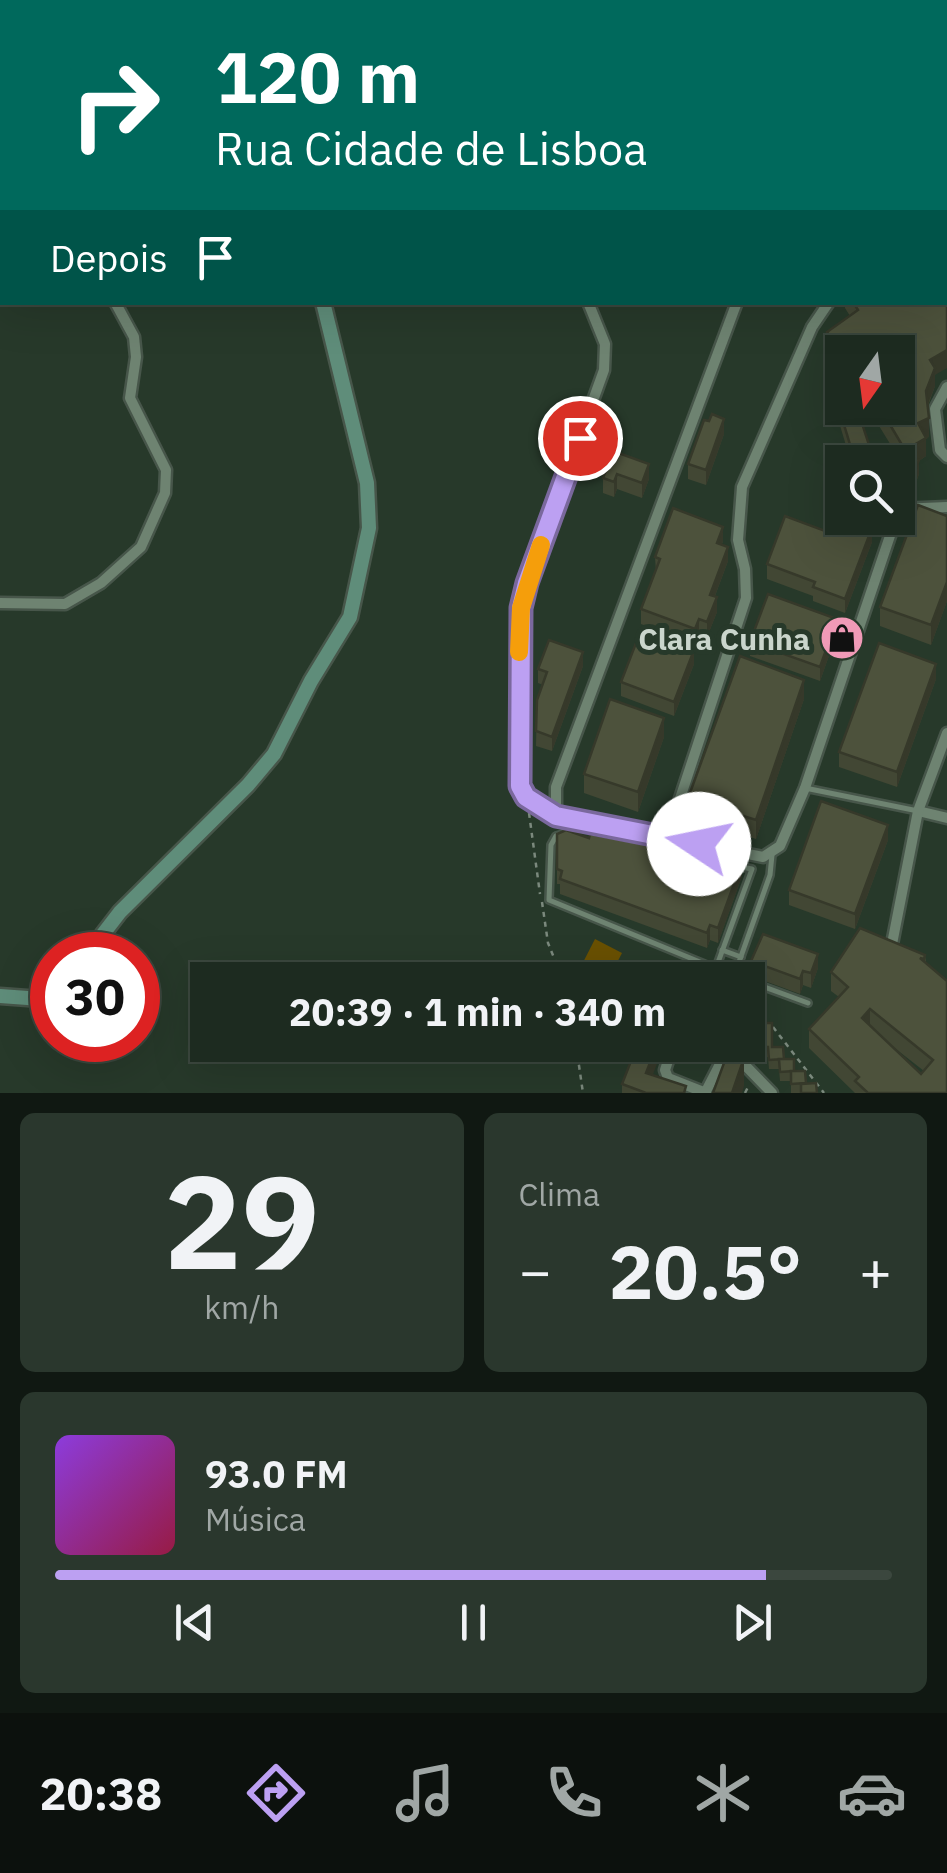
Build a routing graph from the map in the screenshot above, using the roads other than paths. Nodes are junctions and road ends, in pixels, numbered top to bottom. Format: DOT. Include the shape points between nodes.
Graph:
graph roads {
  1 [pos="117,305"];
  2 [pos="324,305"];
  3 [pos="589,305"];
  4 [pos="736,305"];
  5 [pos="827,305"];
  6 [pos="947,387"];
  7 [pos="947,457"];
  8 [pos="947,507"];
  9 [pos="915,508"];
  10 [pos="890,535"];
  11 [pos="0,603"];
  12 [pos="947,733"];
  13 [pos="804,788"];
  14 [pos="918,811"];
  15 [pos="556,816"];
  16 [pos="947,818"];
  17 [pos="562,834"];
  18 [pos="667,838"];
  19 [pos="772,854"];
  20 [pos="734,866"];
  21 [pos="105,932"];
  22 [pos="892,949"];
  23 [pos="722,950"];
  24 [pos="741,957"];
  25 [pos="701,962"];
  26 [pos="718,962"];
  27 [pos="739,962"];
  28 [pos="765,987"];
  29 [pos="0,996"];
  30 [pos="30,998"];
  31 [pos="808,1003"];
  32 [pos="667,1062"];
  33 [pos="722,1062"];
  34 [pos="742,1062"];
  35 [pos="706,1093"];
  36 [pos="772,1093"];
  1 -- 11 [label="street" via="134,337 130,398 166,470 164,494 141,547 102,583 65,604"];
  2 -- 21 [label="main road" via="367,483 368,528 350,617 274,754"];
  3 -- 15 [label="street" via="605,344 604,370 521,608 520,786"];
  4 -- 15 [label="street" via="556,787"];
  5 -- 18 [label="street" via="742,487 738,540 746,598"];
  6 -- 7 [label="street" via="934,410"];
  8 -- 9 [label="street"];
  10 -- 13 [label="street"];
  12 -- 14 [label="street"];
  13 -- 14 [label="lane"];
  13 -- 19 [label="street"];
  14 -- 16 [label="street"];
  14 -- 22 [label="street"];
  15 -- 18 [label="street"];
  17 -- 25 [label="lane" via="551,845 550,900"];
  18 -- 19 [label="street"];
  19 -- 24 [label="lane"];
  20 -- 23 [label="lane" via="752,870"];
  23 -- 24 [label="lane"];
  23 -- 26 [label="lane"];
  24 -- 27 [label="lane"];
  28 -- 31 [label="lane"];
  29 -- 30 [label="main road"];
  32 -- 35 [label="street" via="668,1078"];
  33 -- 35 [label="street"];
  34 -- 36 [label="street"];
}
